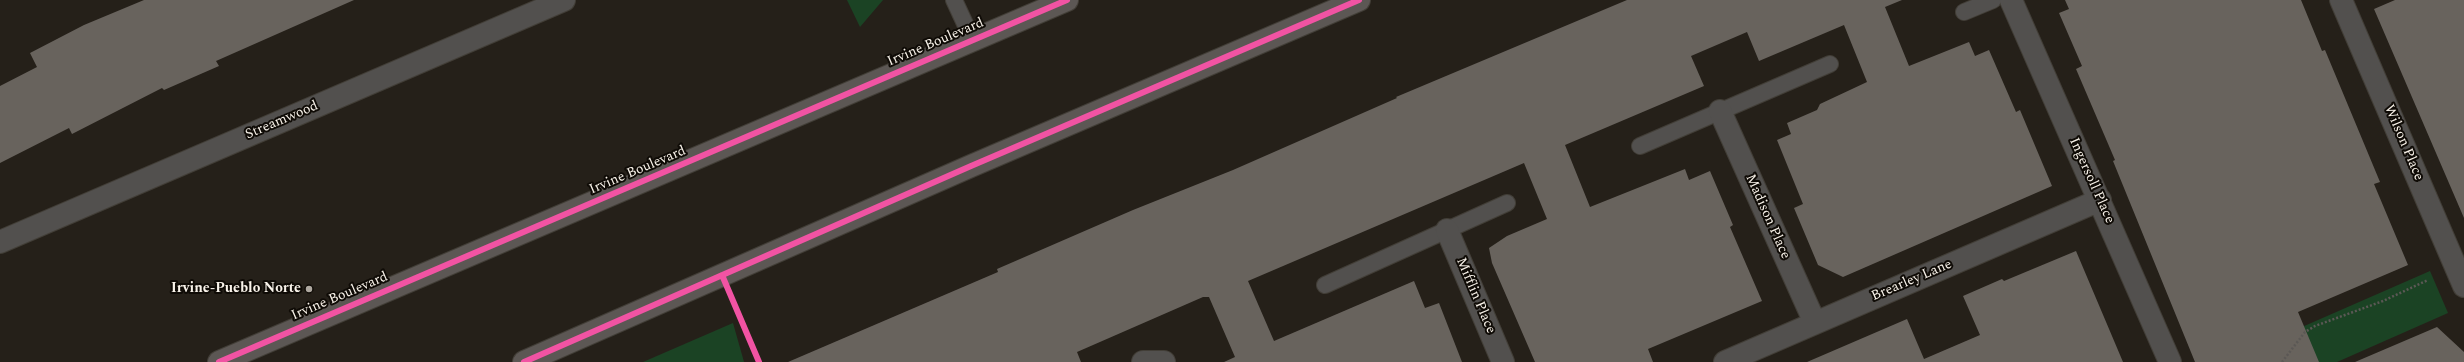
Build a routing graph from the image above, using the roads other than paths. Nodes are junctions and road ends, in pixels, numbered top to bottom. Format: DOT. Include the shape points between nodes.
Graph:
graph roads {
  1 [pos="564,0"];
  2 [pos="954,0"];
  3 [pos="1067,0"];
  4 [pos="1358,0"];
  5 [pos="1993,0"];
  6 [pos="2011,0"];
  7 [pos="2341,0"];
  8 [pos="1964,12"];
  9 [pos="973,41"];
  10 [pos="1830,64"];
  11 [pos="1720,111"];
  12 [pos="1640,146"];
  13 [pos="2100,200"];
  14 [pos="1507,203"];
  15 [pos="1447,230"];
  16 [pos="0,242"];
  17 [pos="2460,278"];
  18 [pos="1325,285"];
  19 [pos="1815,323"];
  20 [pos="247,356"];
  21 [pos="218,362"];
  22 [pos="524,362"];
  23 [pos="1503,362"];
  24 [pos="1725,362"];
  25 [pos="2170,362"];
  1 -- 16 [label="street, Streamwood"];
  2 -- 9 [label="lane"];
  3 -- 9 [label="main road, Irvine Boulevard"];
  4 -- 22 [label="main road"];
  5 -- 8 [label="lane"];
  6 -- 13 [label="street, Ingersoll Place"];
  7 -- 17 [label="street, Wilson Place"];
  9 -- 20 [label="main road, Irvine Boulevard"];
  10 -- 11 [label="lane"];
  11 -- 12 [label="lane"];
  11 -- 19 [label="street, Madison Place"];
  13 -- 19 [label="street, Brearley Lane"];
  13 -- 25 [label="street, Ingersoll Place"];
  14 -- 15 [label="lane"];
  15 -- 18 [label="lane"];
  15 -- 23 [label="street, Mifflin Place"];
  19 -- 24 [label="street, Brearley Lane"];
  20 -- 21 [label="main road, Irvine Boulevard"];
}
